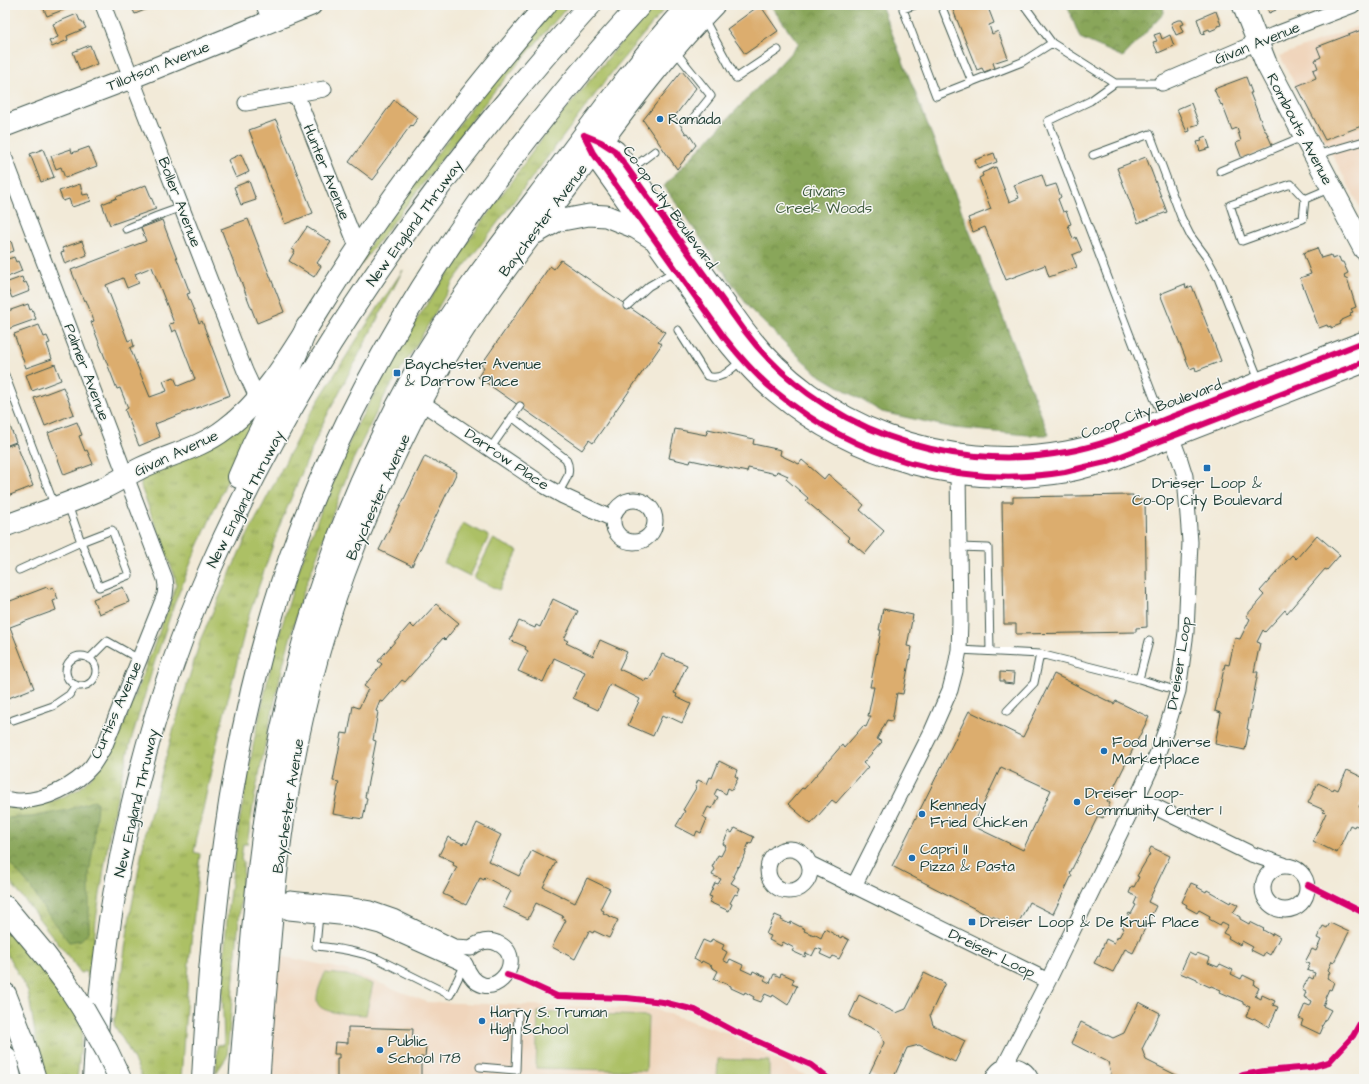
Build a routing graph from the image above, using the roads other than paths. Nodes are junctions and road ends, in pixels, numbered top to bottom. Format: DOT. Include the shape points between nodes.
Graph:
graph roads {
  1 [pos="103,5"];
  2 [pos="311,5"];
  3 [pos="546,5"];
  4 [pos="590,5"];
  5 [pos="640,5"];
  6 [pos="915,5"];
  7 [pos="941,5"];
  8 [pos="1024,5"];
  9 [pos="1242,5"];
  10 [pos="1353,5"];
  11 [pos="702,9"];
  12 [pos="267,13"];
  13 [pos="1257,42"];
  14 [pos="1052,44"];
  15 [pos="674,50"];
  16 [pos="778,50"];
  17 [pos="131,78"];
  18 [pos="972,82"];
  19 [pos="1115,83"];
  20 [pos="1162,83"];
  21 [pos="324,89"];
  22 [pos="296,94"];
  23 [pos="246,103"];
  24 [pos="694,117"];
  25 [pos="5,126"];
  26 [pos="1304,136"];
  27 [pos="1364,140"];
  28 [pos="593,143"];
  29 [pos="655,151"];
  30 [pos="1093,155"];
  31 [pos="1315,156"];
  32 [pos="5,159"];
  33 [pos="629,171"];
  34 [pos="1220,171"];
  35 [pos="1331,187"];
  36 [pos="1306,199"];
  37 [pos="182,207"];
  38 [pos="126,229"];
  39 [pos="530,237"];
  40 [pos="656,241"];
  41 [pos="358,249"];
  42 [pos="1364,249"];
  43 [pos="685,266"];
  44 [pos="627,306"];
  45 [pos="308,327"];
  46 [pos="678,330"];
  47 [pos="1364,342"];
  48 [pos="750,354"];
  49 [pos="1364,362"];
  50 [pos="5,375"];
  51 [pos="1260,382"];
  52 [pos="413,397"];
  53 [pos="258,399"];
  54 [pos="520,406"];
  55 [pos="512,418"];
  56 [pos="1168,428"];
  57 [pos="490,449"];
  58 [pos="959,463"];
  59 [pos="126,476"];
  60 [pos="558,493"];
  61 [pos="61,504"];
  62 [pos="613,519"];
  63 [pos="5,526"];
  64 [pos="81,542"];
  65 [pos="959,547"];
  66 [pos="19,570"];
  67 [pos="166,586"];
  68 [pos="186,631"];
  69 [pos="1149,641"];
  70 [pos="959,650"];
  71 [pos="990,651"];
  72 [pos="1040,654"];
  73 [pos="89,659"];
  74 [pos="139,659"];
  75 [pos="1139,679"];
  76 [pos="76,685"];
  77 [pos="1178,691"];
  78 [pos="1007,710"];
  79 [pos="13,720"];
  80 [pos="1137,798"];
  81 [pos="5,799"];
  82 [pos="1251,854"];
  83 [pos="810,864"];
  84 [pos="1284,865"];
  85 [pos="1266,876"];
  86 [pos="854,886"];
  87 [pos="264,904"];
  88 [pos="5,907"];
  89 [pos="319,914"];
  90 [pos="464,964"];
  91 [pos="1048,981"];
  92 [pos="5,994"];
  93 [pos="518,1013"];
  94 [pos="1018,1039"];
  95 [pos="5,1056"];
  96 [pos="480,1067"];
  97 [pos="1004,1067"];
  98 [pos="1027,1074"];
  99 [pos="11,1079"];
  100 [pos="35,1079"];
  101 [pos="94,1079"];
  102 [pos="120,1079"];
  103 [pos="203,1079"];
  104 [pos="240,1079"];
  105 [pos="259,1079"];
  106 [pos="993,1079"];
  1 -- 17 [label="street, Boller Avenue"];
  2 -- 12 [label="main road, Tillotson Avenue"];
  3 -- 41 [label="main road, New England Thruway" via="494,65 434,142"];
  4 -- 68 [label="highway, New England Thruway" via="542,59 460,160 406,231 341,328 260,464 210,569"];
  5 -- 103 [label="highway" via="534,130 441,258 372,373 348,418 320,481 273,611 240,742 218,886"];
  6 -- 18 [label="lane" via="903,9 936,96"];
  7 -- 18 [label="lane"];
  8 -- 14 [label="lane"];
  9 -- 13 [label="main road, Rombouts Avenue"];
  10 -- 13 [label="street, Givan Avenue"];
  11 -- 15 [label="main road, Baychester Avenue"];
  11 -- 16 [label="lane" via="736,78"];
  11 -- 28 [label="main road, Baychester Avenue" via="638,63"];
  12 -- 17 [label="main road, Tillotson Avenue"];
  13 -- 20 [label="street, Givan Avenue"];
  13 -- 26 [label="main road, Rombouts Avenue"];
  14 -- 18 [label="lane" via="1022,62"];
  14 -- 19 [label="lane"];
  15 -- 24 [label="lane" via="712,96"];
  15 -- 28 [label="main road, Baychester Avenue" via="635,98"];
  17 -- 25 [label="main road, Tillotson Avenue"];
  17 -- 37 [label="street, Boller Avenue"];
  19 -- 20 [label="lane"];
  19 -- 56 [label="lane" via="1090,101 1048,121 1154,398"];
  21 -- 22 [label="street"];
  22 -- 23 [label="street"];
  22 -- 41 [label="street, Hunter Avenue"];
  26 -- 31 [label="main road, Rombouts Avenue"];
  26 -- 34 [label="lane"];
  27 -- 31 [label="lane"];
  28 -- 33 [label="main road, Co-op City Boulevard" via="615,151"];
  28 -- 39 [label="main road, Baychester Avenue"];
  28 -- 40 [label="main road, Co-op City Boulevard"];
  28 -- 52 [label="main road, Baychester Avenue" via="468,289 431,347"];
  29 -- 33 [label="lane"];
  30 -- 51 [label="lane" via="1150,134 1181,217 1218,278"];
  31 -- 35 [label="main road, Rombouts Avenue"];
  32 -- 59 [label="street, Palmer Avenue"];
  33 -- 43 [label="main road, Co-op City Boulevard"];
  35 -- 36 [label="lane"];
  35 -- 42 [label="main road, Rombouts Avenue"];
  36 -- 36 [label="lane" via="1290,184 1230,206 1242,241 1303,219"];
  37 -- 38 [label="lane"];
  37 -- 53 [label="street, Boller Avenue"];
  39 -- 40 [label="main road" via="557,220 589,214 606,216 636,228"];
  39 -- 52 [label="main road, Baychester Avenue" via="441,365"];
  40 -- 43 [label="main road, Co-op City Boulevard"];
  41 -- 45 [label="main road, New England Thruway"];
  43 -- 44 [label="lane" via="650,286"];
  43 -- 48 [label="main road, Co-op City Boulevard" via="724,337"];
  45 -- 53 [label="main road, Givan Avenue"];
  45 -- 68 [label="highway" via="195,577"];
  46 -- 48 [label="lane" via="707,376 712,378 719,378"];
  47 -- 51 [label="main road, Co-op City Boulevard"];
  48 -- 58 [label="main road, Co-op City Boulevard" via="774,391 823,426 844,437 883,455 940,471"];
  49 -- 56 [label="main road, Co-op City Boulevard"];
  50 -- 61 [label="lane"];
  51 -- 56 [label="main road, Co-op City Boulevard"];
  52 -- 57 [label="street, Darrow Place"];
  52 -- 87 [label="main road, Baychester Avenue" via="375,451 348,512 303,639 286,706 260,853"];
  53 -- 59 [label="main road, Givan Avenue" via="225,430"];
  54 -- 55 [label="lane"];
  55 -- 57 [label="lane"];
  55 -- 60 [label="lane" via="566,459 570,467 568,476"];
  56 -- 58 [label="main road, Co-op City Boulevard" via="1106,462 1064,472 1009,476"];
  56 -- 77 [label="street, Dreiser Loop" via="1185,476 1190,542 1186,632"];
  57 -- 60 [label="street, Darrow Place"];
  58 -- 65 [label="street"];
  59 -- 61 [label="main road, Givan Avenue" via="107,487"];
  59 -- 67 [label="street, Palmer Avenue"];
  60 -- 62 [label="street, Darrow Place"];
  61 -- 63 [label="main road, Givan Avenue"];
  61 -- 64 [label="lane"];
  64 -- 64 [label="lane" via="112,530 130,575 99,587"];
  64 -- 66 [label="lane"];
  65 -- 70 [label="street"];
  65 -- 71 [label="lane" via="988,548"];
  67 -- 74 [label="street, Curtiss Avenue" via="165,595"];
  68 -- 101 [label="highway, New England Thruway" via="139,778 122,853 101,992"];
  69 -- 75 [label="lane"];
  70 -- 71 [label="lane"];
  70 -- 86 [label="street" via="954,677 943,706"];
  71 -- 72 [label="lane"];
  72 -- 75 [label="lane"];
  72 -- 78 [label="lane" via="1034,683"];
  73 -- 74 [label="lane" via="107,641"];
  73 -- 76 [label="lane" via="96,667 95,677 88,685"];
  73 -- 76 [label="lane" via="79,656 68,664 67,677"];
  74 -- 81 [label="street, Curtiss Avenue" via="105,745 91,767 73,782 45,796 20,801"];
  75 -- 77 [label="lane"];
  76 -- 79 [label="lane" via="69,695 53,706"];
  77 -- 80 [label="street, Dreiser Loop" via="1158,752"];
  80 -- 82 [label="street"];
  80 -- 91 [label="street, Dreiser Loop"];
  82 -- 84 [label="street"];
  82 -- 85 [label="street"];
  83 -- 86 [label="street, Dreiser Loop"];
  84 -- 85 [label="street" via="1277,866"];
  84 -- 85 [label="street" via="1297,868 1306,879 1307,892 1299,906 1284,910 1270,904 1262,891"];
  86 -- 91 [label="street, Dreiser Loop"];
  87 -- 89 [label="street" via="289,912"];
  87 -- 90 [label="street" via="290,899 370,909 393,917 454,947 471,948 484,941 498,943 508,954 510,961 507,975 502,981 488,986 474,981"];
  87 -- 104 [label="main road, Baychester Avenue"];
  87 -- 105 [label="main road, Baychester Avenue"];
  88 -- 102 [label="highway, bridge" via="66,983 104,1046"];
  89 -- 90 [label="street" via="380,926"];
  89 -- 90 [label="lane" via="316,946 349,950 378,958 450,995"];
  91 -- 94 [label="street"];
  92 -- 100 [label="highway"];
  93 -- 96 [label="lane" via="516,1070"];
  94 -- 97 [label="street"];
  94 -- 98 [label="street" via="1015,1056"];
  95 -- 99 [label="main road"];
  97 -- 98 [label="street" via="1017,1066"];
  97 -- 106 [label="street"];
}
